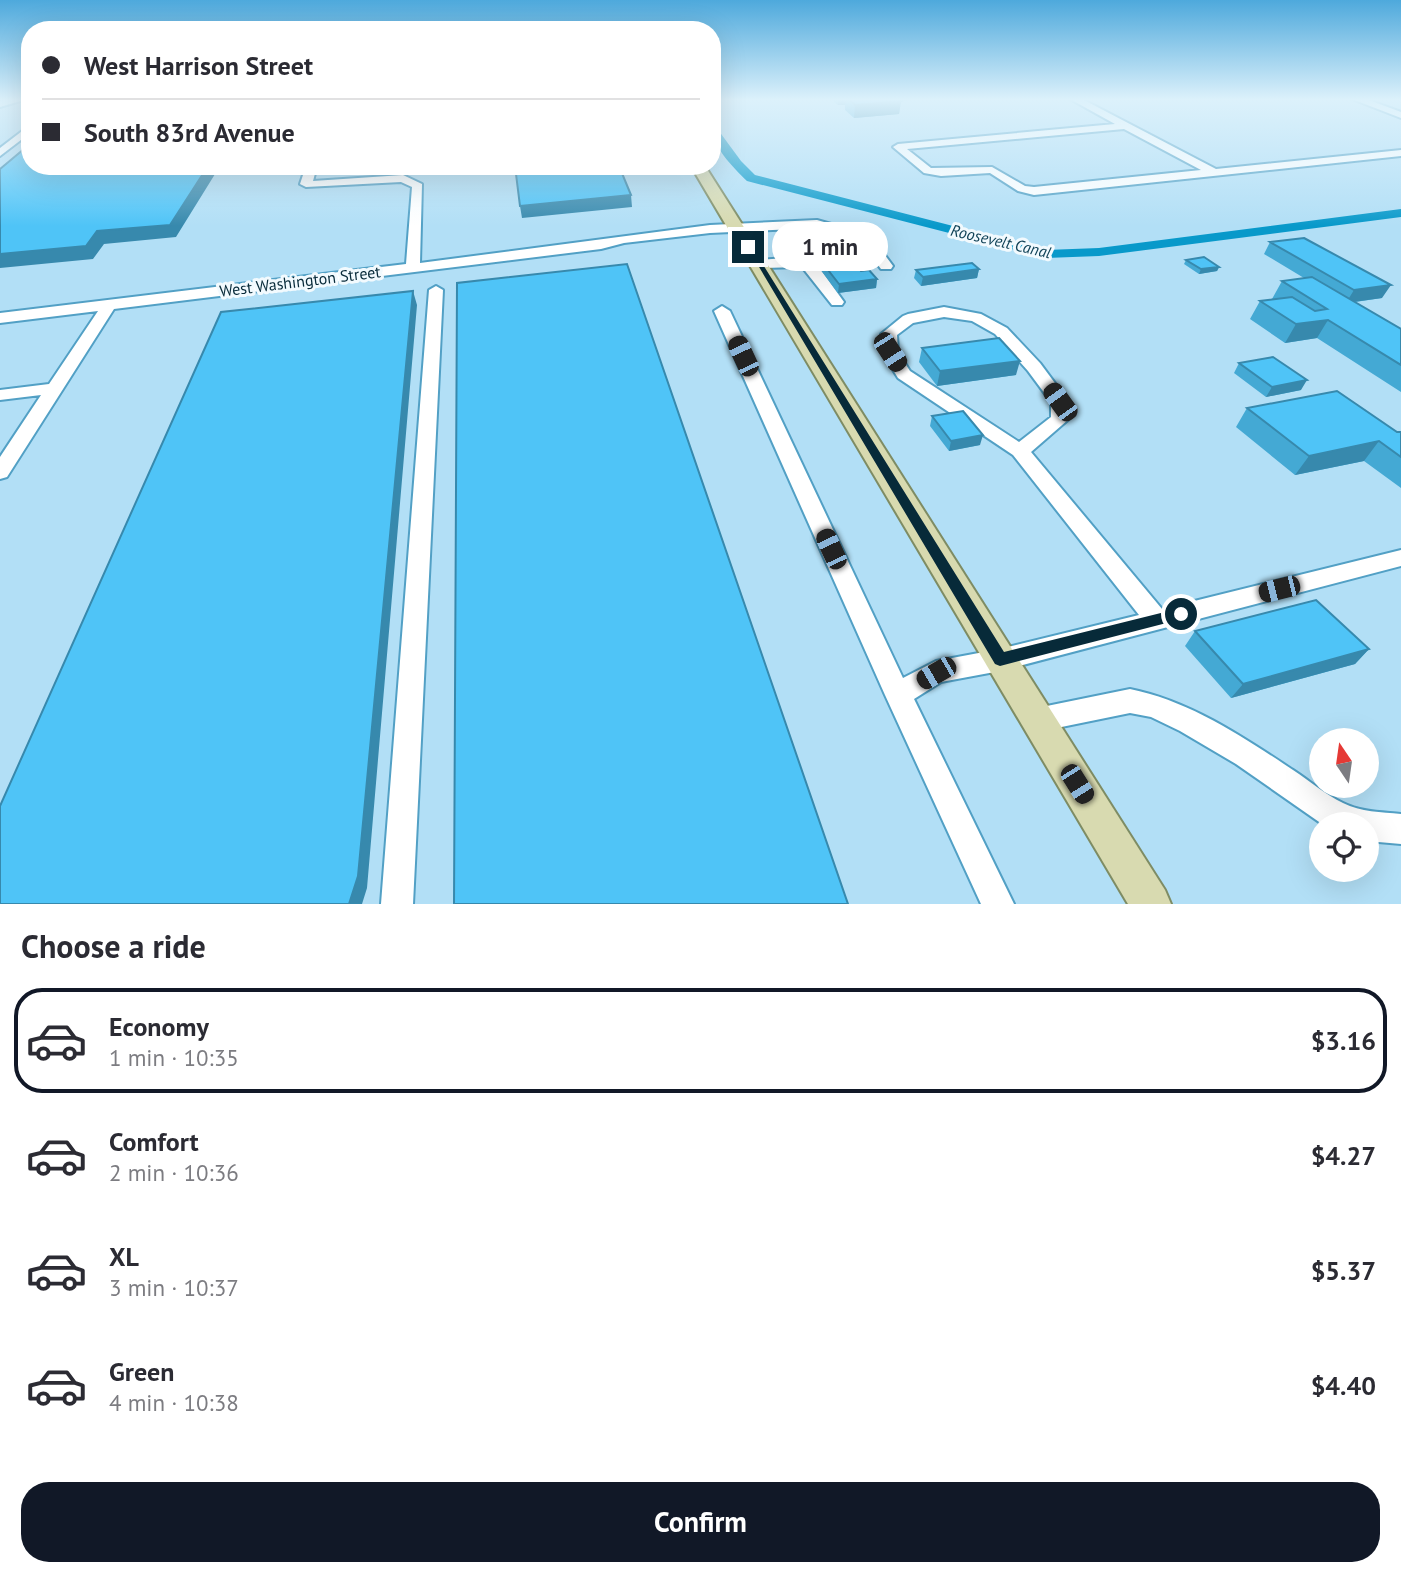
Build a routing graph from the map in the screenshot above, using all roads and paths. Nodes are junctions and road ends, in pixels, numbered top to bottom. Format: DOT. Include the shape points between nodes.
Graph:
graph roads {
  1 [pos="14,141"];
  2 [pos="964,141"];
  3 [pos="1153,141"];
  4 [pos="0,153"];
  5 [pos="1401,153"];
  6 [pos="1214,173"];
  7 [pos="309,175"];
  8 [pos="704,175"];
  9 [pos="738,230"];
  10 [pos="758,264"];
  11 [pos="886,266"];
  12 [pos="414,267"];
  13 [pos="436,290"];
  14 [pos="838,302"];
  15 [pos="109,305"];
  16 [pos="722,311"];
  17 [pos="0,318"];
  18 [pos="55,388"];
  19 [pos="0,395"];
  20 [pos="1020,451"];
  21 [pos="0,472"];
  22 [pos="1401,558"];
  23 [pos="1157,620"];
  24 [pos="1000,660"];
  25 [pos="898,695"];
  26 [pos="1037,720"];
  27 [pos="1330,812"];
  28 [pos="1379,828"];
  29 [pos="1401,829"];
  30 [pos="397,904"];
  31 [pos="998,904"];
  32 [pos="1151,904"];
  1 -- 4 [label="street"];
  2 -- 6 [label="street" via="898,147 928,171 992,170 1021,189 1034,191"];
  3 -- 6 [label="street"];
  5 -- 6 [label="street"];
  7 -- 12 [label="street" via="306,184 312,185 403,178 418,186"];
  8 -- 9 [label="main road"];
  9 -- 10 [label="main road"];
  9 -- 11 [label="street, West Washington Street" via="817,224 865,238"];
  9 -- 12 [label="street, West Washington Street" via="717,240 626,248 601,245"];
  10 -- 14 [label="street" via="809,263"];
  10 -- 24 [label="main road"];
  12 -- 15 [label="street, West Washington Street"];
  13 -- 30 [label="street"];
  15 -- 17 [label="street, West Washington Street"];
  15 -- 18 [label="street"];
  16 -- 25 [label="street"];
  18 -- 19 [label="street"];
  18 -- 21 [label="street"];
  20 -- 20 [label="street" via="904,374 890,352 889,334 908,319 944,312 976,317 1000,331 1060,402 1060,419"];
  20 -- 23 [label="street"];
  22 -- 23 [label="street"];
  23 -- 24 [label="street"];
  24 -- 25 [label="street" via="936,673"];
  24 -- 26 [label="main road"];
  25 -- 31 [label="street"];
  26 -- 27 [label="street" via="1130,701 1154,706 1246,755"];
  26 -- 32 [label="main road"];
  28 -- 29 [label="street"];
}
